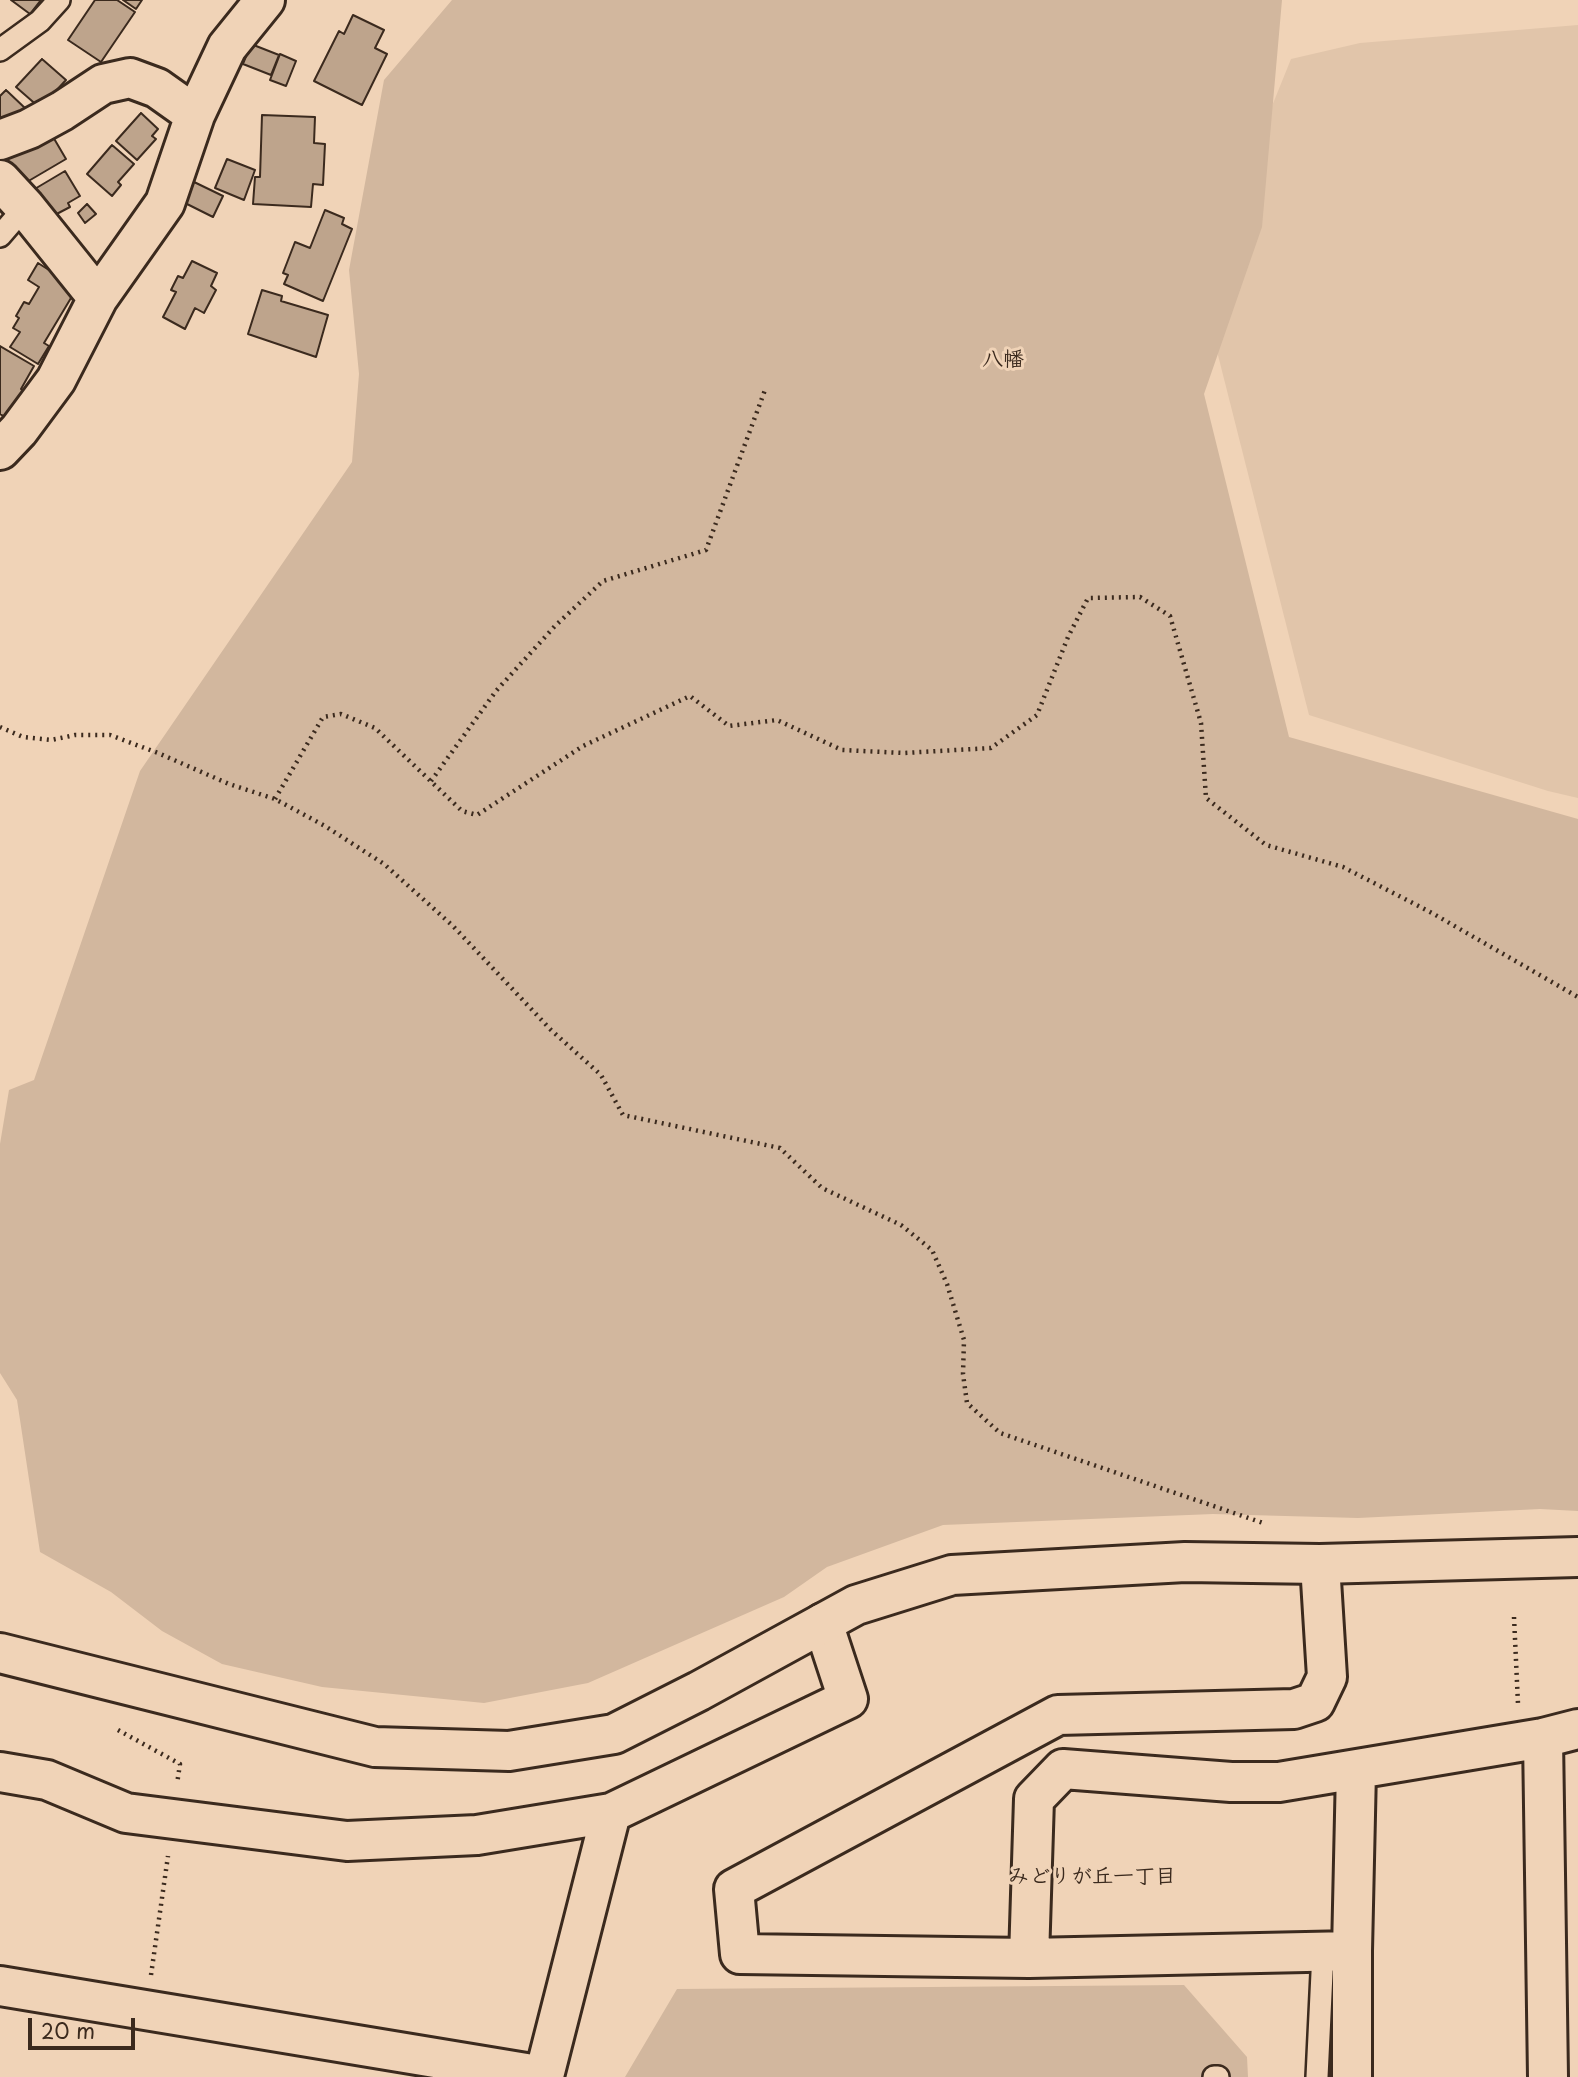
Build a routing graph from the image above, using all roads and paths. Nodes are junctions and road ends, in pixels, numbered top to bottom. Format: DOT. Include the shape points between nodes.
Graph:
graph roads {
  1 [pos="58,0"];
  2 [pos="265,0"];
  3 [pos="0,50"];
  4 [pos="195,115"];
  5 [pos="0,140"];
  6 [pos="12,194"];
  7 [pos="0,236"];
  8 [pos="98,298"];
  9 [pos="765,390"];
  10 [pos="0,450"];
  11 [pos="0,727"];
  12 [pos="431,781"];
  13 [pos="275,799"];
  14 [pos="1578,997"];
  15 [pos="1271,1525"];
  16 [pos="1578,1557"];
  17 [pos="1320,1564"];
  18 [pos="1514,1617"];
  19 [pos="823,1623"];
  20 [pos="0,1653"];
  21 [pos="1518,1700"];
  22 [pos="118,1730"];
  23 [pos="1560,1733"];
  24 [pos="1356,1770"];
  25 [pos="0,1772"];
  26 [pos="611,1813"];
  27 [pos="173,1820"];
  28 [pos="1337,1952"];
  29 [pos="1029,1958"];
  30 [pos="0,1986"];
  31 [pos="145,2011"];
  32 [pos="1317,2077"];
  33 [pos="1352,2077"];
  34 [pos="1548,2077"];
  1 -- 3 [label="lane" via="40,21"];
  2 -- 4 [label="street" via="227,47"];
  4 -- 5 [label="street" via="157,88 130,78 103,84 29,129"];
  4 -- 8 [label="street" via="164,203"];
  6 -- 7 [label="lane"];
  6 -- 8 [label="street"];
  8 -- 10 [label="street" via="56,380"];
  9 -- 12 [label="path" via="706,550 603,581 496,691"];
  11 -- 13 [label="path" via="23,737 51,740 110,735"];
  12 -- 13 [label="path" via="375,728 341,714 323,717"];
  12 -- 14 [label="path" via="462,811 477,815 583,746 690,696 729,726 777,720 842,750 991,748 1037,715 1088,598 1140,597 1170,615 1201,723 1206,798 1266,845 1343,867"];
  13 -- 15 [label="path" via="384,864 443,917 551,1030 601,1075 624,1115 780,1148 822,1188 901,1225 932,1250 964,1340 967,1403 1000,1433"];
  16 -- 17 [label="street"];
  17 -- 19 [label="street" via="1185,1562 952,1575 856,1605"];
  17 -- 29 [label="street" via="1327,1677 1315,1702 1294,1709 1058,1715 734,1889 740,1954"];
  18 -- 21 [label="path"];
  19 -- 20 [label="street" via="614,1734 509,1751 375,1747"];
  19 -- 26 [label="street" via="848,1699"];
  22 -- 27 [label="path" via="180,1764"];
  23 -- 24 [label="street"];
  23 -- 34 [label="street"];
  24 -- 28 [label="street"];
  24 -- 29 [label="street" via="1279,1782 1231,1782 1063,1769 1034,1799"];
  25 -- 27 [label="street" via="47,1780 126,1814"];
  26 -- 27 [label="street" via="477,1835 347,1842"];
  26 -- 31 [label="street" via="544,2076"];
  27 -- 31 [label="path"];
  28 -- 29 [label="street"];
  28 -- 32 [label="lane"];
  28 -- 33 [label="street"];
  30 -- 31 [label="street"];
}
